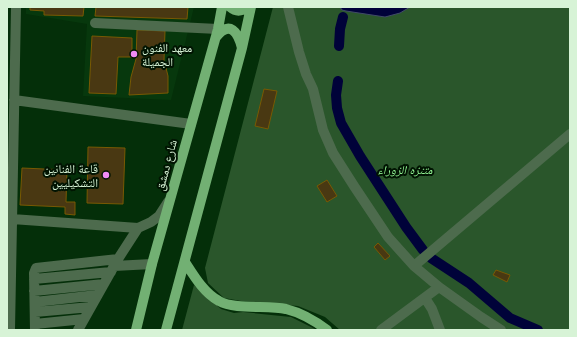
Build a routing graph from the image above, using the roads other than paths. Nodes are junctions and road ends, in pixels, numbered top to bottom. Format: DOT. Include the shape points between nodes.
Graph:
graph roads {
  1 [pos="16,7"];
  2 [pos="222,7"];
  3 [pos="230,7"];
  4 [pos="247,7"];
  5 [pos="251,7"];
  6 [pos="288,7"];
  7 [pos="95,23"];
  8 [pos="217,33"];
  9 [pos="242,48"];
  10 [pos="14,100"];
  11 [pos="191,124"];
  12 [pos="570,134"];
  13 [pos="10,155"];
  14 [pos="170,198"];
  15 [pos="12,219"];
  16 [pos="138,228"];
  17 [pos="185,262"];
  18 [pos="152,264"];
  19 [pos="115,266"];
  20 [pos="414,266"];
  21 [pos="34,279"];
  22 [pos="104,284"];
  23 [pos="440,287"];
  24 [pos="34,291"];
  25 [pos="97,295"];
  26 [pos="425,298"];
  27 [pos="34,302"];
  28 [pos="91,307"];
  29 [pos="35,312"];
  30 [pos="84,319"];
  31 [pos="35,327"];
  32 [pos="10,330"];
  33 [pos="78,330"];
  34 [pos="136,330"];
  35 [pos="166,330"];
  36 [pos="327,330"];
  37 [pos="381,330"];
  38 [pos="440,330"];
  39 [pos="501,330"];
  1 -- 10 [label="street"];
  2 -- 8 [label="main road, شارع دمشق"];
  3 -- 4 [label="main road" via="238,11 243,11"];
  5 -- 9 [label="main road"];
  6 -- 20 [label="street" via="299,52 313,89 327,140 380,226"];
  7 -- 8 [label="street"];
  8 -- 9 [label="main road" via="225,29 233,30"];
  8 -- 11 [label="main road, شارع دمشق"];
  9 -- 17 [label="main road"];
  10 -- 11 [label="street"];
  10 -- 13 [label="street"];
  11 -- 14 [label="main road, شارع دمشق"];
  12 -- 20 [label="street"];
  13 -- 15 [label="street"];
  14 -- 16 [label="street" via="159,216"];
  14 -- 18 [label="main road, شارع دمشق"];
  15 -- 16 [label="street"];
  15 -- 32 [label="street"];
  16 -- 19 [label="street"];
  17 -- 35 [label="main road"];
  17 -- 36 [label="main road" via="208,292 220,302 237,306 286,309 312,319"];
  18 -- 19 [label="street"];
  18 -- 34 [label="main road, شارع دمشق"];
  19 -- 21 [label="street"];
  19 -- 21 [label="street" via="38,268 34,271"];
  19 -- 22 [label="street"];
  20 -- 23 [label="street"];
  21 -- 24 [label="street"];
  22 -- 24 [label="street"];
  22 -- 25 [label="street"];
  23 -- 26 [label="street"];
  23 -- 39 [label="street"];
  24 -- 27 [label="street"];
  25 -- 27 [label="street"];
  25 -- 28 [label="street"];
  26 -- 37 [label="street"];
  26 -- 38 [label="street" via="432,308"];
  27 -- 29 [label="street"];
  28 -- 29 [label="street"];
  28 -- 30 [label="street"];
  29 -- 31 [label="street"];
  30 -- 31 [label="street"];
  30 -- 33 [label="street"];
}
